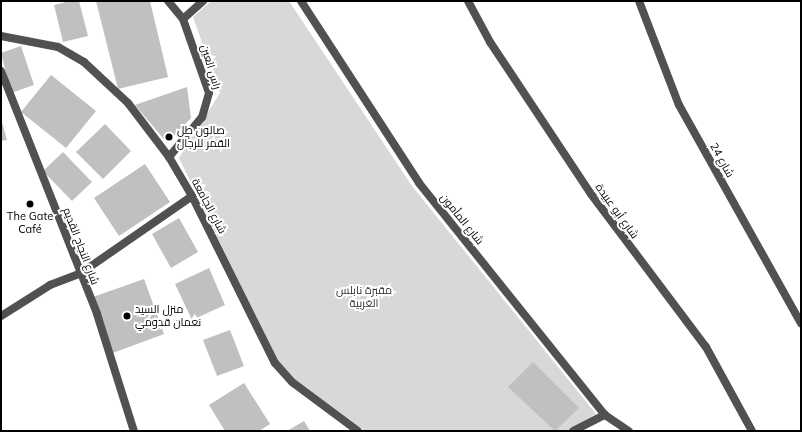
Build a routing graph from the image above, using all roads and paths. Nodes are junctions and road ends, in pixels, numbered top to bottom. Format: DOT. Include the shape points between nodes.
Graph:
graph roads {
  1 [pos="168,1"];
  2 [pos="203,1"];
  3 [pos="301,1"];
  4 [pos="468,1"];
  5 [pos="639,1"];
  6 [pos="183,20"];
  7 [pos="1,36"];
  8 [pos="1,71"];
  9 [pos="169,157"];
  10 [pos="192,196"];
  11 [pos="81,272"];
  12 [pos="1,316"];
  13 [pos="801,323"];
  14 [pos="605,415"];
  15 [pos="134,431"];
  16 [pos="358,431"];
  17 [pos="573,431"];
  18 [pos="628,431"];
  19 [pos="752,431"];
  1 -- 6 [label="street, راس العين"];
  2 -- 6 [label="street"];
  3 -- 14 [label="street, شارع المأمون" via="419,183"];
  4 -- 19 [label="street, شارع أبو عبيدة" via="490,42 591,194 706,347"];
  5 -- 13 [label="street, شارع 24" via="679,106"];
  6 -- 9 [label="street, راس العين" via="208,85 209,101 202,117"];
  7 -- 9 [label="street, شارع الجامعة" via="58,47 84,62 128,103"];
  8 -- 11 [label="street, شارع النجاح القديم"];
  9 -- 10 [label="street, شارع الجامعة"];
  10 -- 11 [label="street"];
  10 -- 16 [label="street, شارع الجامعة" via="275,363 292,382"];
  11 -- 12 [label="street" via="50,284"];
  11 -- 15 [label="street, شارع النجاح القديم"];
  14 -- 17 [label="street"];
  14 -- 18 [label="street, شارع المأمون"];
}
